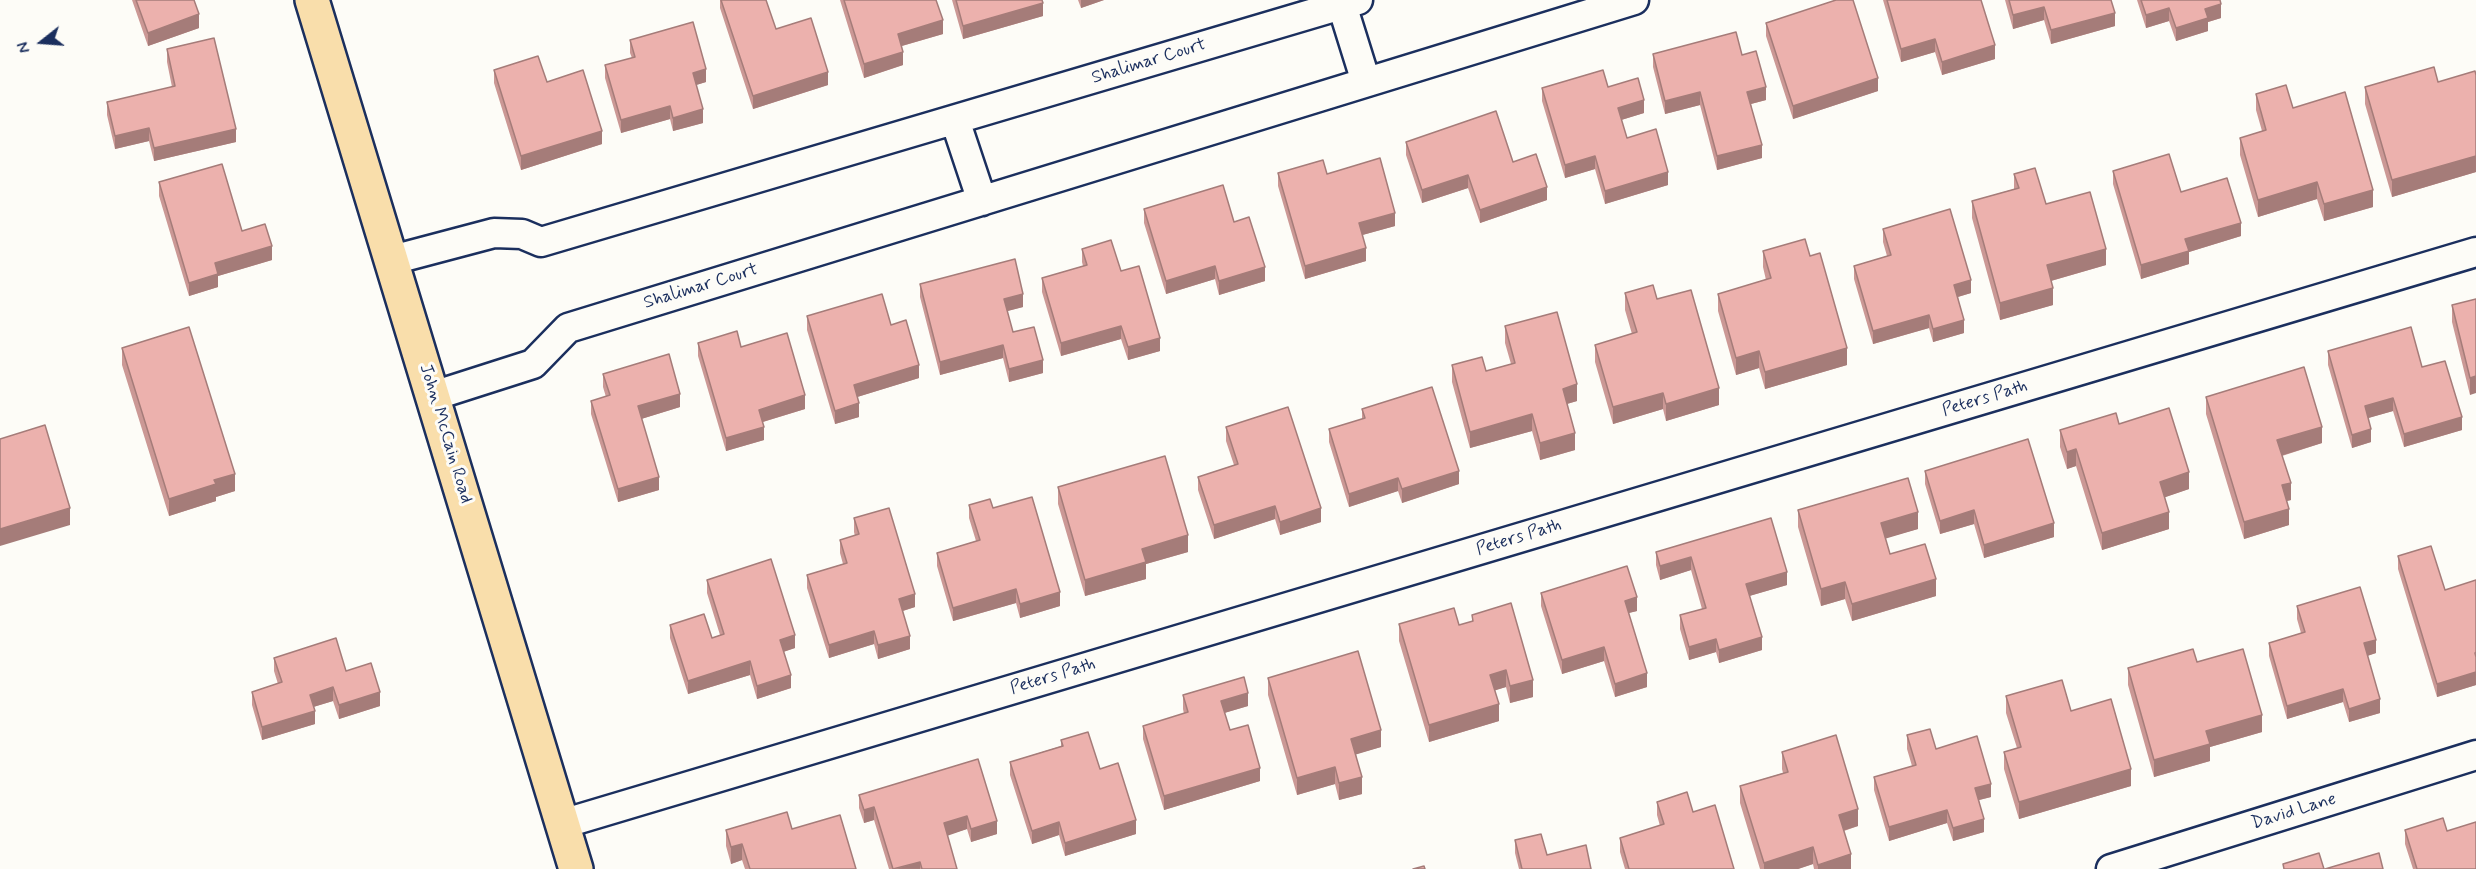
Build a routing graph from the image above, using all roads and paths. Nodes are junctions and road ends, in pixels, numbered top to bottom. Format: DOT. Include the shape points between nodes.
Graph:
graph roads {
  1 [pos="312,0"];
  2 [pos="1634,0"];
  3 [pos="1350,2"];
  4 [pos="1366,82"];
  5 [pos="955,120"];
  6 [pos="982,201"];
  7 [pos="2476,252"];
  8 [pos="392,260"];
  9 [pos="434,396"];
  10 [pos="2476,755"];
  11 [pos="562,824"];
  12 [pos="576,869"];
  13 [pos="2111,869"];
  1 -- 8 [label="main road, John McCain Road"];
  2 -- 4 [label="street, Shalimar Court"];
  3 -- 4 [label="street, Shalimar Court"];
  3 -- 5 [label="street, Shalimar Court"];
  4 -- 6 [label="street, Shalimar Court"];
  5 -- 6 [label="street"];
  5 -- 8 [label="street, Shalimar Court" via="541,242 522,234 494,233"];
  6 -- 9 [label="street, Shalimar Court" via="569,328 533,364"];
  7 -- 11 [label="street, Peters Path"];
  8 -- 9 [label="main road, John McCain Road"];
  9 -- 11 [label="main road, John McCain Road"];
  10 -- 13 [label="street, David Lane"];
  11 -- 12 [label="main road, John McCain Road"];
}
